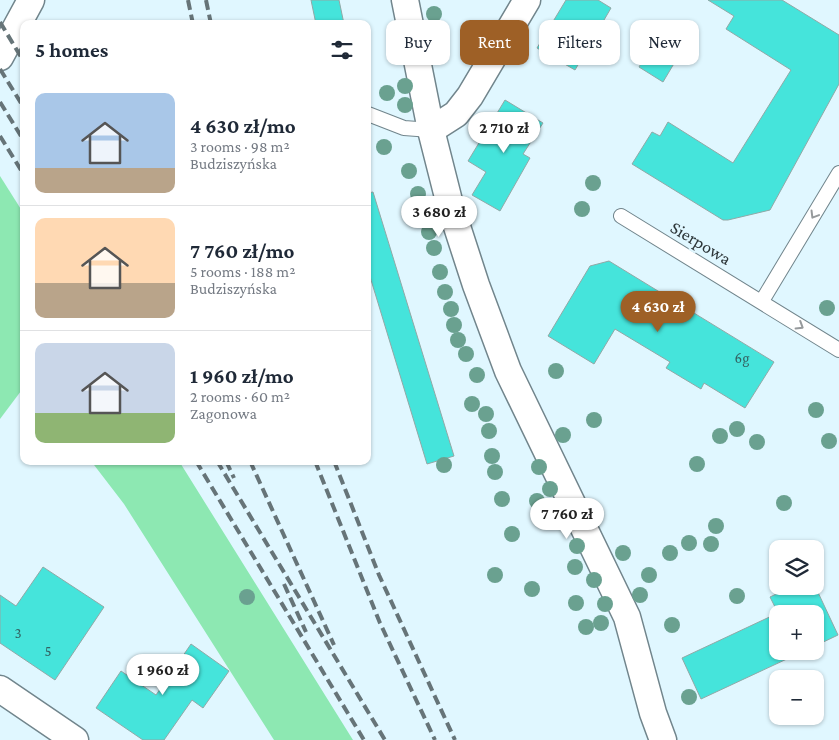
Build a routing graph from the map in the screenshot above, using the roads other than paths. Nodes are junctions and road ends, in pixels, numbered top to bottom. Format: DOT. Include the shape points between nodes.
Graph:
graph roads {
  1 [pos="32,0"];
  2 [pos="405,0"];
  3 [pos="528,0"];
  4 [pos="21,20"];
  5 [pos="20,21"];
  6 [pos="0,57"];
  7 [pos="371,115"];
  8 [pos="430,130"];
  9 [pos="839,173"];
  10 [pos="621,216"];
  11 [pos="762,301"];
  12 [pos="839,350"];
  13 [pos="0,689"];
  14 [pos="74,740"];
  15 [pos="663,740"];
  1 -- 4 [label="street"];
  2 -- 8 [label="street"];
  3 -- 8 [label="street" via="456,114"];
  5 -- 6 [label="street"];
  7 -- 8 [label="lane" via="404,128"];
  8 -- 15 [label="street" via="450,205 492,331 508,371 627,617"];
  9 -- 11 [label="lane, one-way"];
  10 -- 11 [label="lane, Sierpowa"];
  11 -- 12 [label="lane, Sierpowa, one-way"];
  13 -- 14 [label="street"];
}
